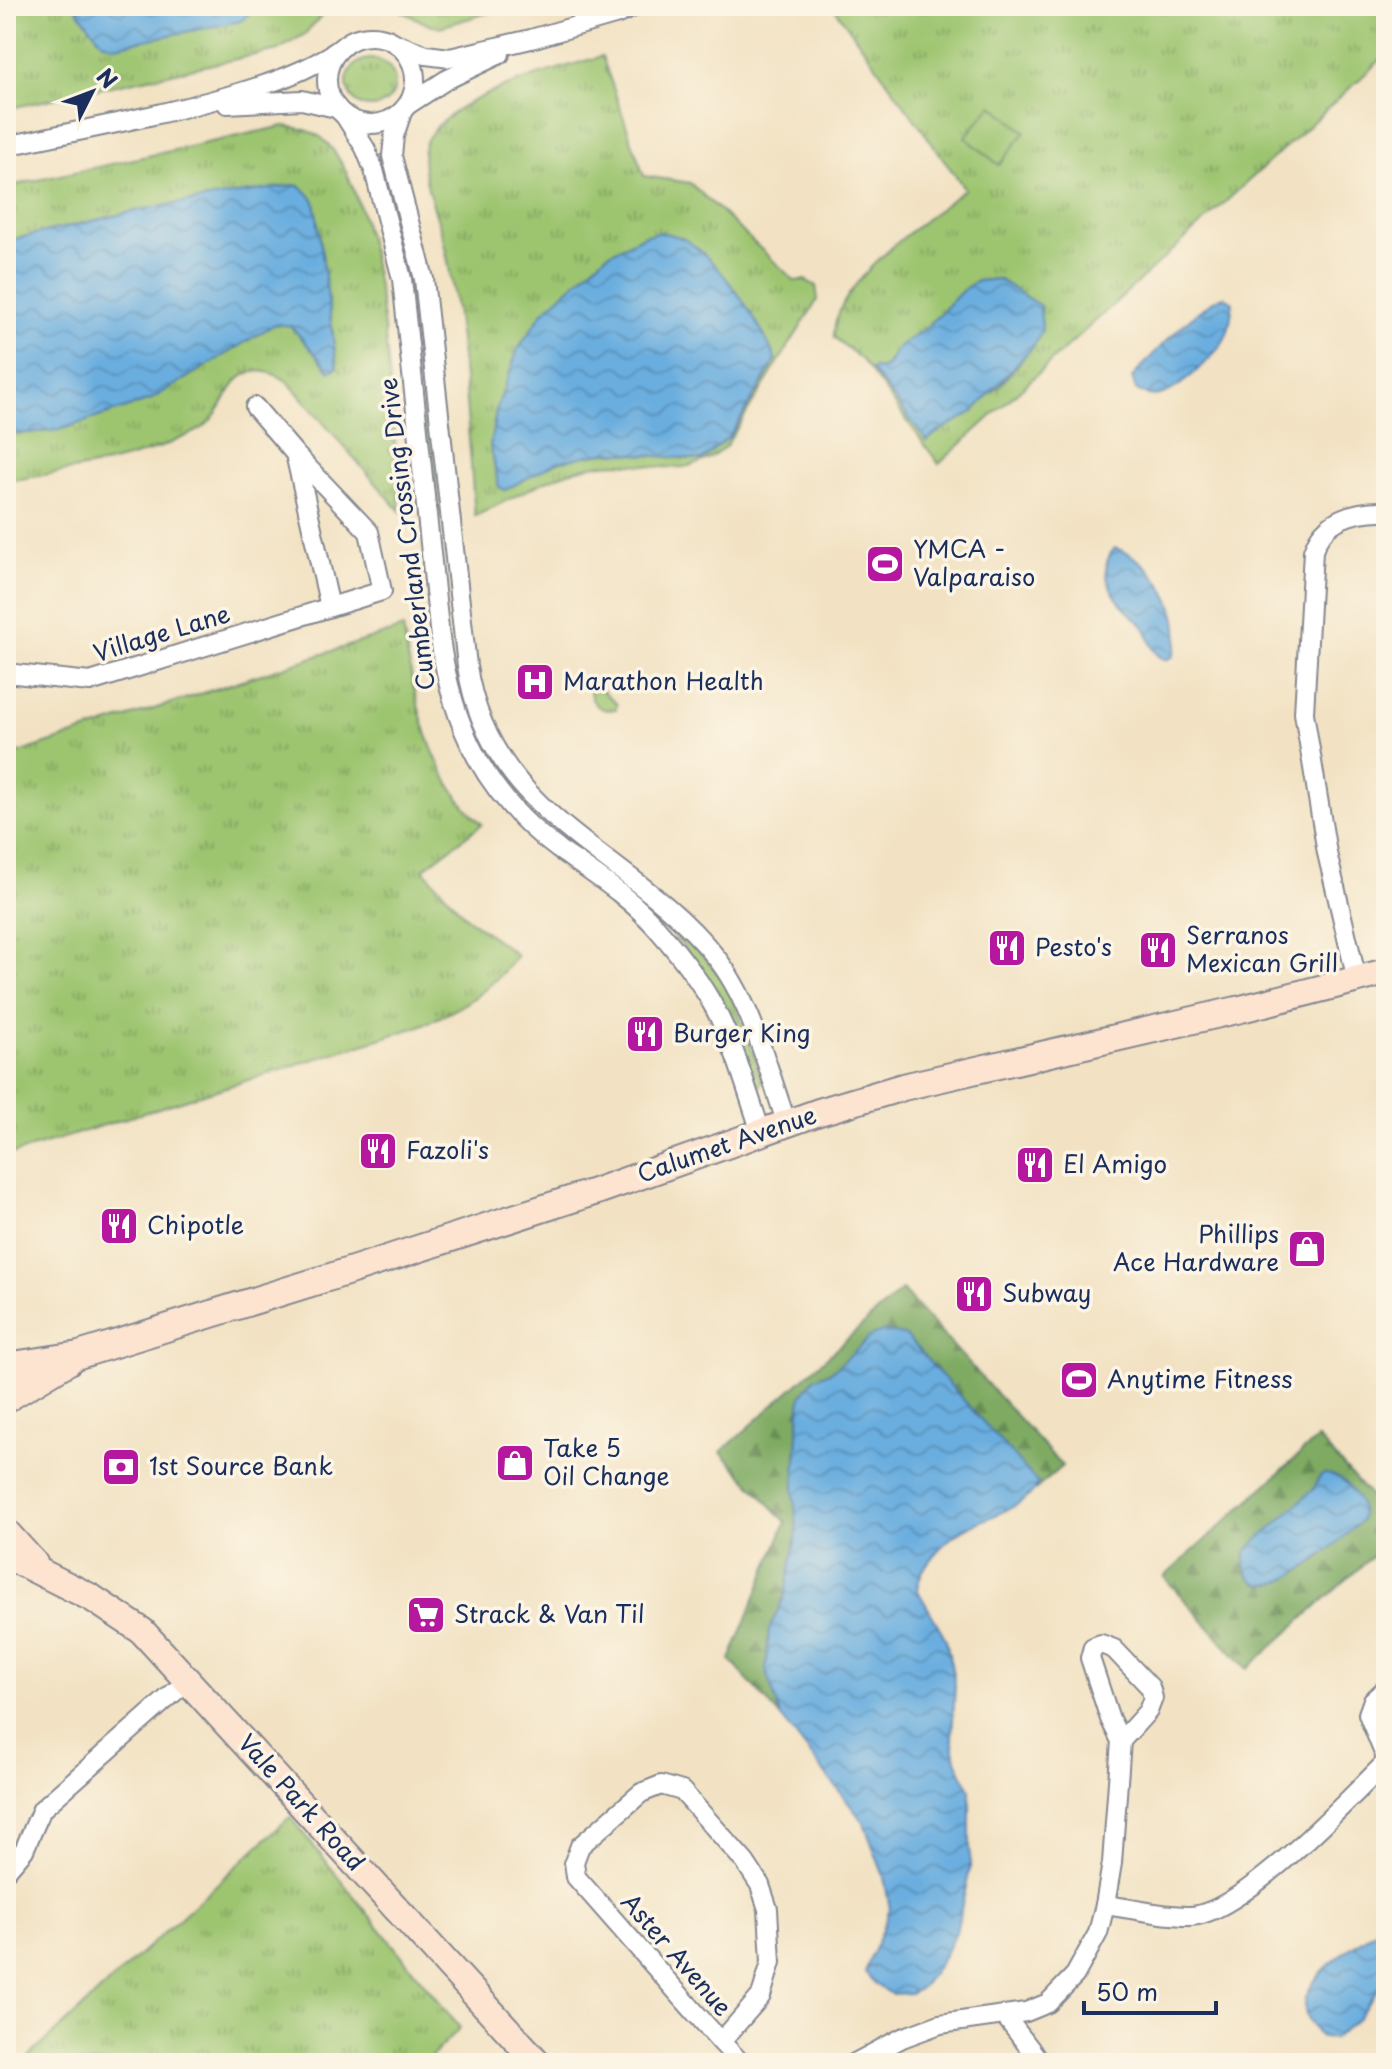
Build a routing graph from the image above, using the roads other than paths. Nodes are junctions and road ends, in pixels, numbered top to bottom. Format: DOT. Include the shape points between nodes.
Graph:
graph roads {
  1 [pos="636,6"];
  2 [pos="531,39"];
  3 [pos="395,43"];
  4 [pos="341,48"];
  5 [pos="405,108"];
  6 [pos="181,109"];
  7 [pos="340,112"];
  8 [pos="6,146"];
  9 [pos="255,407"];
  10 [pos="296,455"];
  11 [pos="1386,511"];
  12 [pos="330,607"];
  13 [pos="6,673"];
  14 [pos="1386,972"];
  15 [pos="1357,980"];
  16 [pos="787,1124"];
  17 [pos="761,1132"];
  18 [pos="79,1355"];
  19 [pos="6,1366"];
  20 [pos="6,1399"];
  21 [pos="6,1532"];
  22 [pos="6,1555"];
  23 [pos="41,1572"];
  24 [pos="188,1680"];
  25 [pos="1386,1689"];
  26 [pos="1121,1741"];
  27 [pos="1386,1760"];
  28 [pos="6,1871"];
  29 [pos="1105,1905"];
  30 [pos="1005,2016"];
  31 [pos="721,2042"];
  32 [pos="538,2063"];
  33 [pos="741,2063"];
  34 [pos="855,2063"];
  35 [pos="1041,2063"];
  1 -- 2 [label="street"];
  2 -- 3 [label="street" via="450,58"];
  2 -- 5 [label="street" via="449,79"];
  3 -- 4 [label="street" via="367,36"];
  3 -- 5 [label="street" via="415,68 414,92"];
  4 -- 6 [label="street" via="277,81"];
  4 -- 7 [label="street" via="327,73 330,97"];
  5 -- 7 [label="street" via="378,124 355,122"];
  5 -- 16 [label="street, Cumberland Crossing Drive" via="392,156 424,279 467,666 477,707 506,763 535,801 662,901 717,957 751,1022"];
  6 -- 7 [label="street" via="302,100"];
  6 -- 8 [label="street"];
  7 -- 17 [label="street, Cumberland Crossing Drive" via="374,170 402,279 440,638 457,716 485,772 510,806 630,900 699,981 728,1038"];
  9 -- 10 [label="street, Village Lane"];
  10 -- 12 [label="street, Village Lane"];
  10 -- 12 [label="street, Village Lane" via="369,532 382,591"];
  11 -- 15 [label="street" via="1347,515 1318,536 1313,551 1304,713 1327,853"];
  12 -- 13 [label="street, Village Lane" via="90,682"];
  14 -- 15 [label="main road, Calumet Avenue"];
  15 -- 16 [label="main road, Calumet Avenue" via="903,1087"];
  16 -- 17 [label="main road, Calumet Avenue"];
  17 -- 18 [label="main road, Calumet Avenue" via="597,1191"];
  18 -- 19 [label="main road, Calumet Avenue"];
  18 -- 20 [label="main road, Calumet Avenue"];
  21 -- 23 [label="main road, Vale Park Road"];
  22 -- 23 [label="main road, Vale Park Road"];
  23 -- 24 [label="main road, Vale Park Road" via="119,1614"];
  24 -- 28 [label="street" via="42,1809 24,1850"];
  24 -- 32 [label="main road, Vale Park Road"];
  25 -- 27 [label="street" via="1373,1700 1368,1714"];
  26 -- 26 [label="street" via="1153,1698 1150,1687 1114,1649 1101,1644 1093,1647 1090,1658"];
  26 -- 29 [label="street"];
  27 -- 29 [label="street" via="1262,1880 1228,1903 1192,1917"];
  29 -- 30 [label="street" via="1098,1933 1075,1975 1048,2003"];
  30 -- 34 [label="street" via="940,2024"];
  30 -- 35 [label="street"];
  31 -- 31 [label="street, Aster Avenue" via="761,1996 771,1962 768,1909 745,1862 682,1791 661,1785 641,1793 580,1846 576,1877"];
  31 -- 33 [label="street, Aster Avenue"];
}
